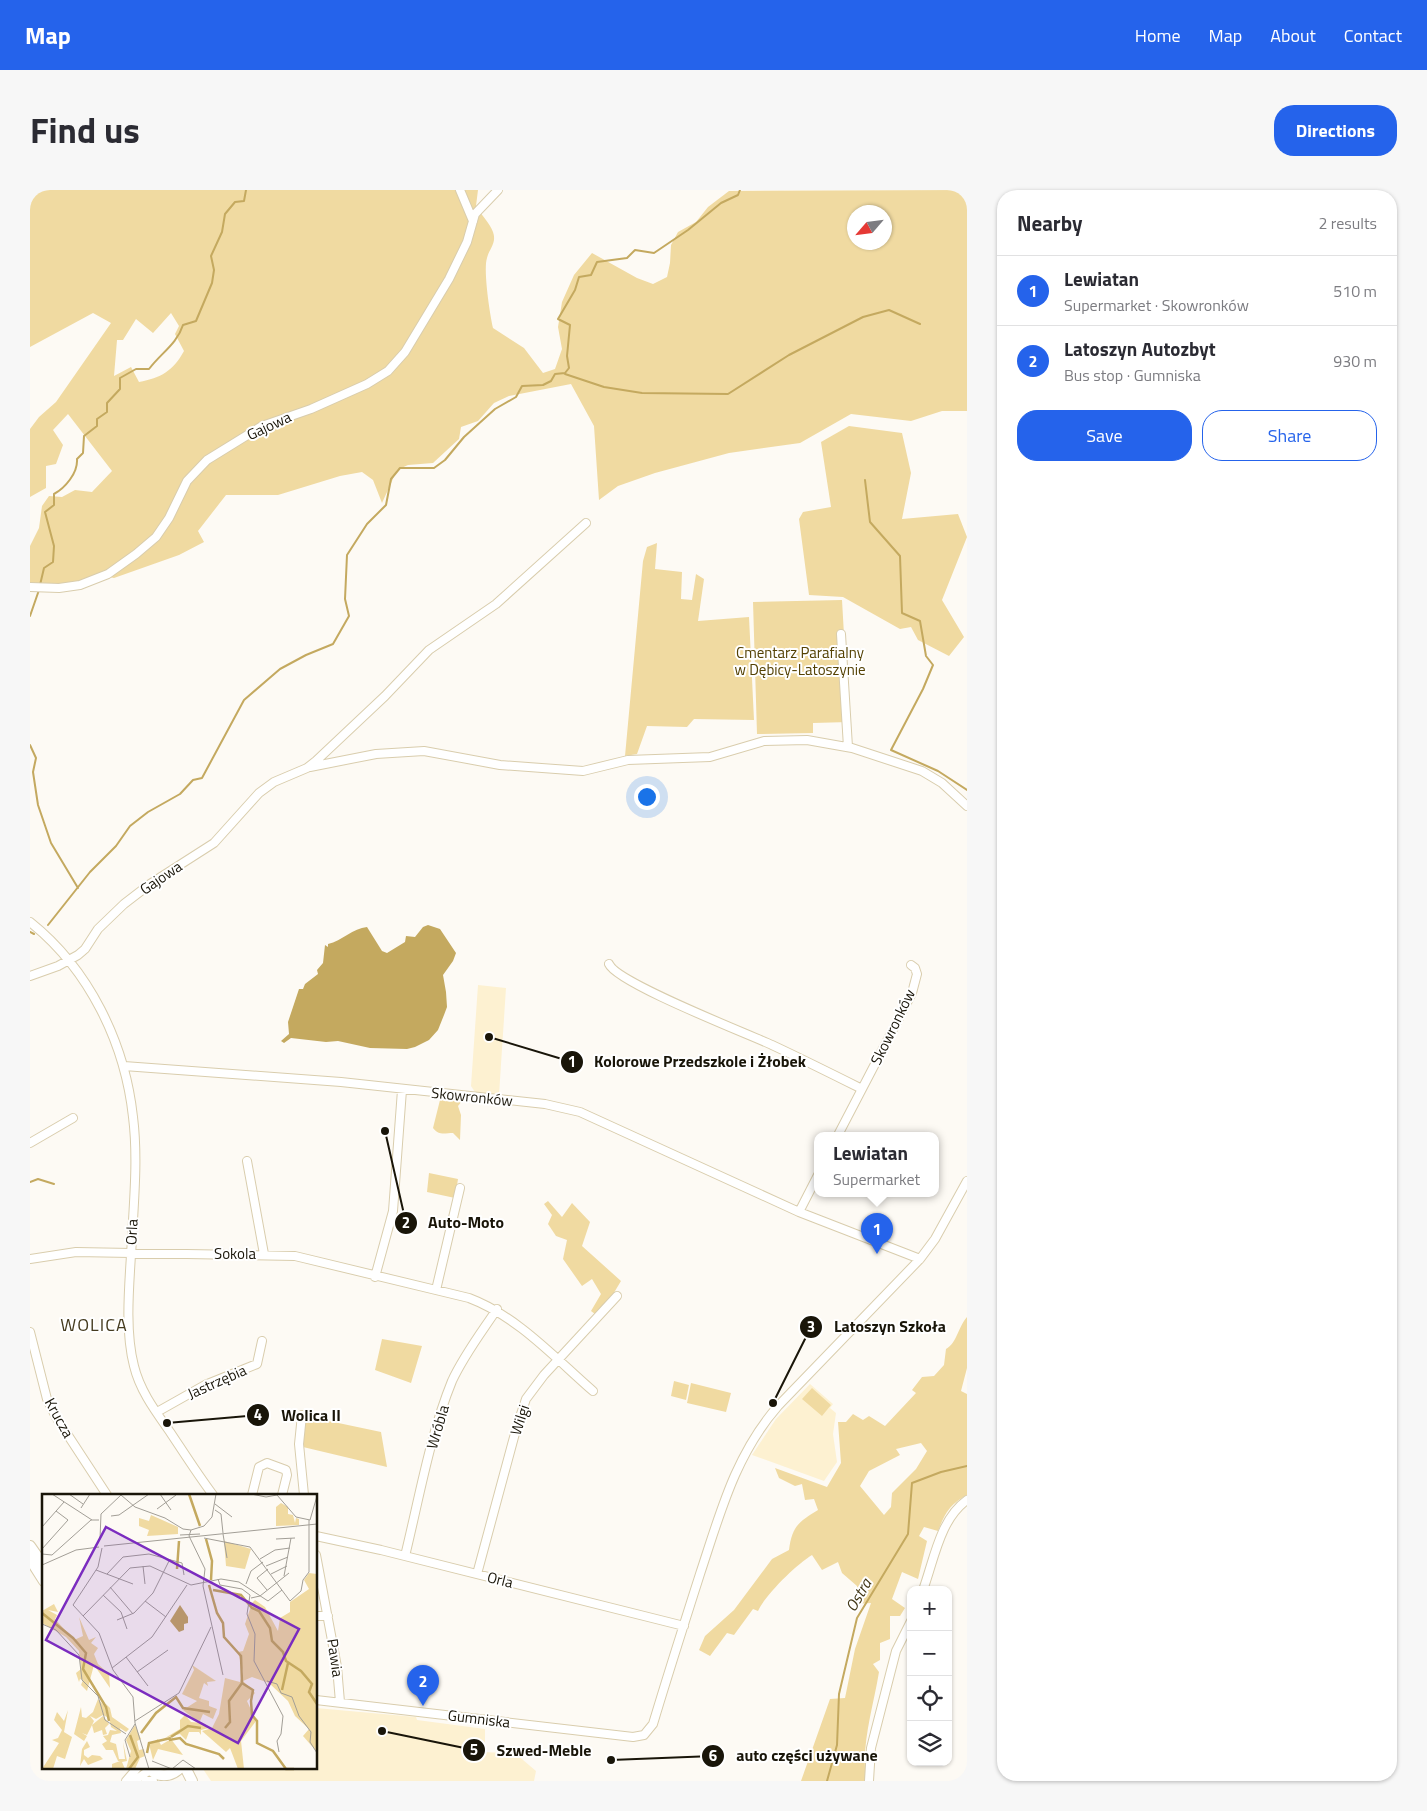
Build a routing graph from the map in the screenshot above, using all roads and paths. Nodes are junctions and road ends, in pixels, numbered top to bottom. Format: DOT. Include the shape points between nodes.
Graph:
graph roads {
  1 [pos="460,190"];
  2 [pos="498,190"];
  3 [pos="473,221"];
  4 [pos="586,523"];
  5 [pos="36,587"];
  6 [pos="841,634"];
  7 [pos="848,747"];
  8 [pos="306,768"];
  9 [pos="967,806"];
  10 [pos="30,922"];
  11 [pos="69,960"];
  12 [pos="608,964"];
  13 [pos="911,966"];
  14 [pos="30,976"];
  15 [pos="124,1066"];
  16 [pos="862,1089"];
  17 [pos="402,1090"];
  18 [pos="73,1118"];
  19 [pos="840,1132"];
  20 [pos="30,1143"];
  21 [pos="247,1160"];
  22 [pos="967,1181"];
  23 [pos="814,1182"];
  24 [pos="460,1188"];
  25 [pos="798,1212"];
  26 [pos="131,1252"];
  27 [pos="264,1254"];
  28 [pos="30,1259"];
  29 [pos="920,1259"];
  30 [pos="375,1277"];
  31 [pos="436,1290"];
  32 [pos="617,1296"];
  33 [pos="497,1309"];
  34 [pos="30,1332"];
  35 [pos="262,1341"];
  36 [pos="558,1360"];
  37 [pos="593,1391"];
  38 [pos="157,1412"];
  39 [pos="302,1415"];
  40 [pos="106,1494"];
  41 [pos="212,1494"];
  42 [pos="252,1494"];
  43 [pos="282,1494"];
  44 [pos="304,1494"];
  45 [pos="967,1500"];
  46 [pos="318,1536"];
  47 [pos="30,1546"];
  48 [pos="405,1556"];
  49 [pos="30,1559"];
  50 [pos="42,1563"];
  51 [pos="318,1565"];
  52 [pos="477,1574"];
  53 [pos="42,1578"];
  54 [pos="924,1586"];
  55 [pos="318,1616"];
  56 [pos="328,1616"];
  57 [pos="684,1626"];
  58 [pos="907,1630"];
  59 [pos="318,1700"];
  60 [pos="340,1702"];
  61 [pos="137,1768"];
  62 [pos="186,1768"];
  63 [pos="149,1769"];
  64 [pos="173,1778"];
  65 [pos="126,1781"];
  66 [pos="134,1781"];
  67 [pos="146,1781"];
  68 [pos="153,1781"];
  69 [pos="192,1781"];
  70 [pos="869,1781"];
  1 -- 3 [label="street"];
  2 -- 3 [label="street, Gajowa" via="475,214"];
  3 -- 5 [label="street, Gajowa" via="468,242 449,279 405,352 388,371 311,409 262,426 207,460 187,482 156,537 108,574 80,586"];
  4 -- 8 [label="street" via="496,604 429,650 385,696"];
  6 -- 7 [label="street"];
  7 -- 8 [label="street" via="807,740 764,741 710,757 628,760 583,771 500,765 424,751 376,754"];
  7 -- 9 [label="street" via="922,771 942,783"];
  8 -- 11 [label="street, Gajowa" via="274,782 254,797 214,843 132,898 98,929 85,949"];
  10 -- 11 [label="street"];
  11 -- 14 [label="street, Gajowa"];
  11 -- 15 [label="street, Orla" via="101,1010"];
  12 -- 16 [label="street" via="617,973 658,994"];
  13 -- 16 [label="street, Skowronków" via="917,974 912,993"];
  15 -- 17 [label="street, Skowronków" via="341,1082"];
  15 -- 26 [label="street, Orla" via="134,1119"];
  16 -- 19 [label="street, Skowronków"];
  17 -- 25 [label="street, Skowronków" via="545,1104 580,1112"];
  17 -- 30 [label="street" via="393,1211"];
  18 -- 20 [label="street"];
  21 -- 27 [label="street"];
  22 -- 29 [label="street" via="935,1239"];
  23 -- 25 [label="street"];
  24 -- 31 [label="street"];
  25 -- 29 [label="street, Skowronków"];
  26 -- 27 [label="street, Sokola"];
  26 -- 28 [label="street, Sokola" via="76,1252"];
  26 -- 38 [label="street, Orla" via="130,1346 142,1389"];
  27 -- 30 [label="street, Sokola" via="295,1256"];
  29 -- 57 [label="street" via="778,1406 753,1438 730,1484"];
  30 -- 31 [label="street, Sokola"];
  31 -- 33 [label="street, Sokola"];
  32 -- 36 [label="street, Wilgi"];
  33 -- 36 [label="street, Sokola"];
  33 -- 48 [label="street, Wróbla" via="453,1381"];
  34 -- 40 [label="street, Krucza" via="47,1398"];
  35 -- 38 [label="street, Jastrzębia" via="256,1364 205,1385"];
  36 -- 37 [label="street, Sokola"];
  36 -- 52 [label="street, Wilgi" via="534,1386 520,1413"];
  38 -- 41 [label="street, Orla"];
  39 -- 44 [label="street" via="299,1444"];
  42 -- 43 [label="street" via="260,1467 266,1463 286,1470"];
  45 -- 54 [label="street" via="948,1521"];
  46 -- 48 [label="street, Orla"];
  47 -- 50 [label="main road"];
  48 -- 52 [label="street, Orla"];
  49 -- 53 [label="main road"];
  51 -- 56 [label="street, Pawia"];
  52 -- 57 [label="street, Orla"];
  55 -- 56 [label="street"];
  56 -- 60 [label="street, Pawia"];
  57 -- 60 [label="street, Gumniska" via="653,1724 642,1736"];
  58 -- 70 [label="street" via="896,1651 871,1748"];
  59 -- 60 [label="street, Gumniska"];
  61 -- 65 [label="street"];
  62 -- 69 [label="main road"];
  63 -- 64 [label="main road"];
  63 -- 66 [label="street"];
  67 -- 68 [label="street"];
}
